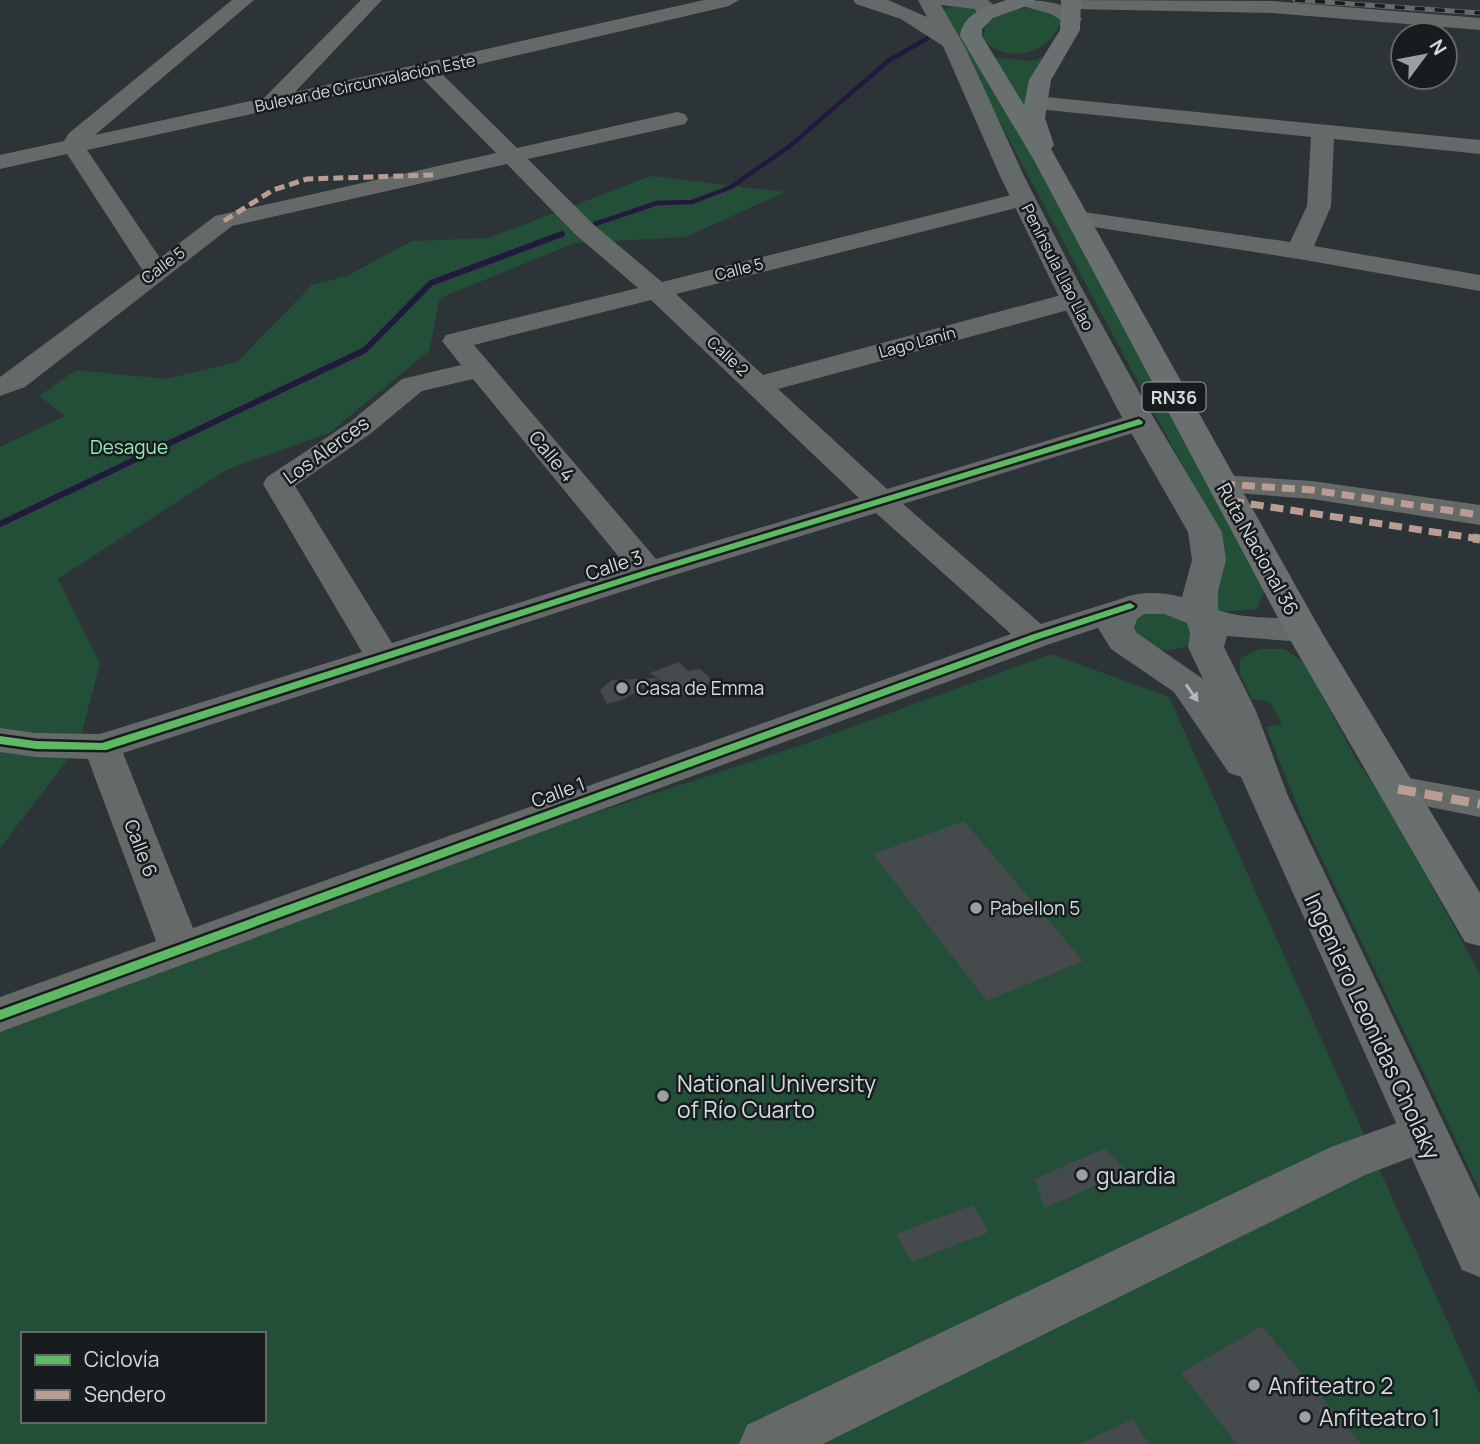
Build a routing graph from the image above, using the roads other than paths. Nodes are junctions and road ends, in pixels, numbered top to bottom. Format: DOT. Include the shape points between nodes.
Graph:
graph roads {
  1 [pos="244,0"];
  2 [pos="372,0"];
  3 [pos="729,0"];
  4 [pos="863,0"];
  5 [pos="928,0"];
  6 [pos="945,0"];
  7 [pos="1023,0"];
  8 [pos="1071,7"];
  9 [pos="986,14"];
  10 [pos="1480,24"];
  11 [pos="965,45"];
  12 [pos="1058,47"];
  13 [pos="426,70"];
  14 [pos="272,103"];
  15 [pos="1035,103"];
  16 [pos="677,119"];
  17 [pos="1323,131"];
  18 [pos="73,147"];
  19 [pos="1480,147"];
  20 [pos="514,156"];
  21 [pos="0,162"];
  22 [pos="1047,162"];
  23 [pos="1023,199"];
  24 [pos="1077,218"];
  25 [pos="1299,251"];
  26 [pos="156,271"];
  27 [pos="1480,283"];
  28 [pos="655,289"];
  29 [pos="1074,300"];
  30 [pos="456,341"];
  31 [pos="479,369"];
  32 [pos="759,384"];
  33 [pos="0,387"];
  34 [pos="1139,422"];
  35 [pos="1175,484"];
  36 [pos="1226,493"];
  37 [pos="880,500"];
  38 [pos="1480,515"];
  39 [pos="1480,539"];
  40 [pos="649,572"];
  41 [pos="1130,606"];
  42 [pos="1303,631"];
  43 [pos="1203,632"];
  44 [pos="1035,637"];
  45 [pos="1139,651"];
  46 [pos="383,657"];
  47 [pos="0,740"];
  48 [pos="102,747"];
  49 [pos="1398,789"];
  50 [pos="1268,796"];
  51 [pos="1480,804"];
  52 [pos="1480,930"];
  53 [pos="180,950"];
  54 [pos="0,1015"];
  55 [pos="1422,1133"];
  56 [pos="1480,1254"];
  57 [pos="766,1444"];
  1 -- 18 [label="street" via="77,138"];
  2 -- 14 [label="street"];
  3 -- 13 [label="street, Bulevar de Circunvalación Este"];
  4 -- 11 [label="main road, Península Llao Llao" via="901,10"];
  5 -- 11 [label="main road, Península Llao Llao"];
  6 -- 9 [label="main road" via="980,4 988,9"];
  7 -- 8 [label="main road" via="1058,10"];
  7 -- 9 [label="highway"];
  8 -- 10 [label="street" via="1272,7"];
  8 -- 12 [label="highway, Ruta Nacional 36 / RN36" via="1070,30"];
  9 -- 11 [label="highway" via="972,27"];
  11 -- 12 [label="highway" via="1021,57"];
  11 -- 22 [label="highway, Ruta Nacional 36 / RN36"];
  11 -- 23 [label="main road, Península Llao Llao"];
  12 -- 15 [label="highway, Ruta Nacional 36 / RN36" via="1040,80"];
  13 -- 14 [label="street, Bulevar de Circunvalación Este"];
  13 -- 20 [label="street, Calle 2"];
  14 -- 18 [label="street, Bulevar de Circunvalación Este"];
  15 -- 17 [label="street"];
  15 -- 22 [label="highway, Ruta Nacional 36 / RN36" via="1033,118"];
  16 -- 20 [label="street, Calle 5"];
  17 -- 19 [label="street"];
  17 -- 25 [label="street" via="1320,206"];
  18 -- 21 [label="street, Bulevar de Circunvalación Este"];
  18 -- 26 [label="street"];
  20 -- 26 [label="street, Calle 5" via="224,221"];
  20 -- 28 [label="street, Calle 2" via="584,229"];
  22 -- 24 [label="highway, Ruta Nacional 36 / RN36"];
  23 -- 28 [label="street, Calle 5"];
  23 -- 29 [label="main road, Península Llao Llao"];
  24 -- 25 [label="street"];
  24 -- 36 [label="highway, Ruta Nacional 36 / RN36"];
  25 -- 27 [label="street"];
  26 -- 33 [label="street, Calle 5" via="15,381"];
  28 -- 30 [label="street, Calle 5"];
  28 -- 32 [label="street, Calle 2"];
  29 -- 32 [label="street, Lago Lanín"];
  29 -- 34 [label="main road, Península Llao Llao"];
  30 -- 31 [label="street, Calle 4"];
  31 -- 40 [label="street, Calle 4"];
  31 -- 46 [label="street, Los Alerces" via="412,385 360,428 278,484"];
  32 -- 37 [label="street, Calle 2"];
  34 -- 35 [label="main road, Península Llao Llao"];
  34 -- 37 [label="street, Calle 3"];
  35 -- 41 [label="main road, Península Llao Llao" via="1193,541 1191,559 1181,578"];
  35 -- 43 [label="main road, Península Llao Llao" via="1211,548 1199,594"];
  36 -- 38 [label="street" via="1312,490"];
  36 -- 39 [label="street"];
  36 -- 42 [label="highway, Ruta Nacional 36 / RN36"];
  37 -- 40 [label="street, Calle 3"];
  37 -- 44 [label="street, Calle 2"];
  40 -- 46 [label="street, Calle 3"];
  41 -- 43 [label="main road" via="1169,602"];
  41 -- 44 [label="street, Calle 1"];
  41 -- 45 [label="main road" via="1119,615 1116,628"];
  42 -- 43 [label="main road" via="1278,639"];
  42 -- 49 [label="highway, Ruta Nacional 36 / RN36"];
  43 -- 45 [label="main road" via="1189,656 1164,658"];
  43 -- 50 [label="main road"];
  44 -- 45 [label="street, Calle 1" via="1093,637"];
  44 -- 53 [label="street, Calle 1"];
  45 -- 50 [label="main road, one-way" via="1187,684"];
  46 -- 48 [label="street, Calle 3"];
  47 -- 48 [label="street, Calle 3"];
  48 -- 53 [label="street, Calle 6"];
  49 -- 51 [label="street"];
  49 -- 52 [label="highway, Ruta Nacional 36 / RN36"];
  50 -- 55 [label="main road, Ingeniero Leonidas Cholaky"];
  53 -- 54 [label="street, Calle 1"];
  55 -- 56 [label="main road, Ingeniero Leonidas Cholaky"];
  55 -- 57 [label="street" via="1348,1161"];
}
